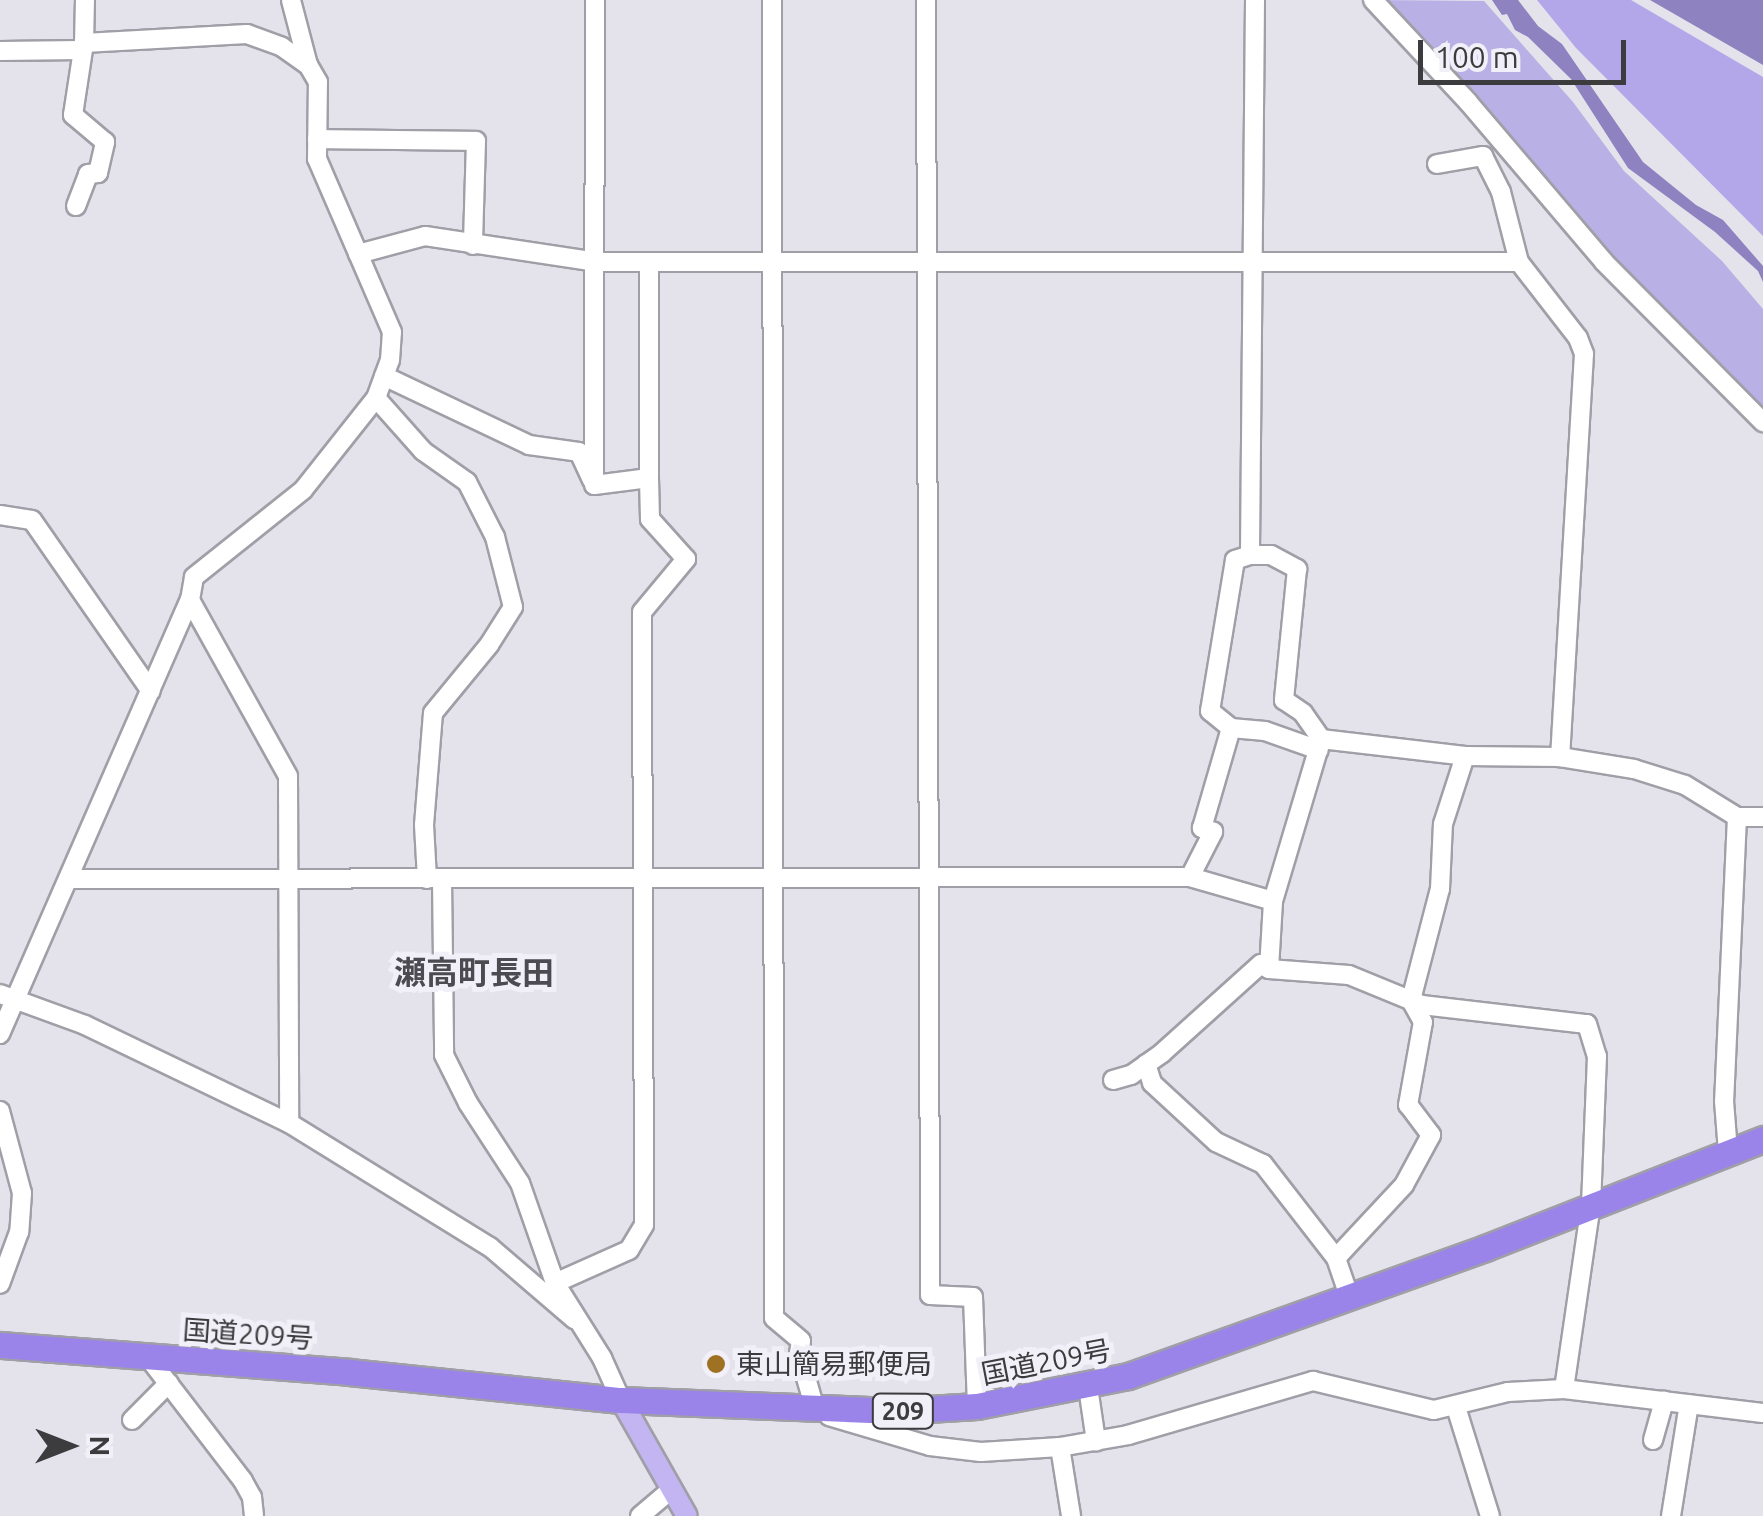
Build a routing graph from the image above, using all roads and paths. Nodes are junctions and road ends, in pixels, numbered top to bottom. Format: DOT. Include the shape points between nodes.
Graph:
graph roads {
  1 [pos="85,0"];
  2 [pos="291,0"];
  3 [pos="594,0"];
  4 [pos="772,0"];
  5 [pos="926,0"];
  6 [pos="1255,0"];
  7 [pos="1373,0"];
  8 [pos="83,46"];
  9 [pos="0,51"];
  10 [pos="308,66"];
  11 [pos="317,139"];
  12 [pos="1437,164"];
  13 [pos="76,206"];
  14 [pos="473,245"];
  15 [pos="358,254"];
  16 [pos="1252,260"];
  17 [pos="597,262"];
  18 [pos="649,262"];
  19 [pos="926,262"];
  20 [pos="1519,262"];
  21 [pos="772,263"];
  22 [pos="384,376"];
  23 [pos="376,398"];
  24 [pos="1763,422"];
  25 [pos="648,478"];
  26 [pos="594,484"];
  27 [pos="0,516"];
  28 [pos="1250,556"];
  29 [pos="190,600"];
  30 [pos="150,691"];
  31 [pos="1231,728"];
  32 [pos="1320,745"];
  33 [pos="1465,756"];
  34 [pos="1560,757"];
  35 [pos="1737,817"];
  36 [pos="1763,817"];
  37 [pos="1190,877"];
  38 [pos="773,878"];
  39 [pos="928,878"];
  40 [pos="69,879"];
  41 [pos="286,879"];
  42 [pos="434,879"];
  43 [pos="641,879"];
  44 [pos="1273,901"];
  45 [pos="1269,969"];
  46 [pos="7,997"];
  47 [pos="1411,1000"];
  48 [pos="0,1034"];
  49 [pos="1146,1064"];
  50 [pos="1112,1080"];
  51 [pos="0,1111"];
  52 [pos="289,1123"];
  53 [pos="1763,1139"];
  54 [pos="1728,1152"];
  55 [pos="1591,1204"];
  56 [pos="1336,1258"];
  57 [pos="554,1283"];
  58 [pos="0,1284"];
  59 [pos="1349,1296"];
  60 [pos="574,1319"];
  61 [pos="0,1344"];
  62 [pos="148,1356"];
  63 [pos="169,1384"];
  64 [pos="1088,1387"];
  65 [pos="1564,1389"];
  66 [pos="621,1400"];
  67 [pos="1664,1401"];
  68 [pos="1688,1404"];
  69 [pos="977,1406"];
  70 [pos="1456,1407"];
  71 [pos="811,1410"];
  72 [pos="1763,1413"];
  73 [pos="132,1420"];
  74 [pos="1653,1440"];
  75 [pos="1096,1441"];
  76 [pos="1060,1447"];
  77 [pos="672,1489"];
  78 [pos="254,1516"];
  79 [pos="640,1516"];
  80 [pos="688,1516"];
  81 [pos="1070,1516"];
  82 [pos="1490,1516"];
  83 [pos="1671,1516"];
  1 -- 8 [label="street"];
  2 -- 10 [label="street"];
  3 -- 17 [label="street"];
  4 -- 21 [label="street"];
  5 -- 19 [label="street"];
  6 -- 16 [label="street"];
  7 -- 24 [label="street" via="1604,262"];
  8 -- 9 [label="street"];
  8 -- 10 [label="street" via="247,34"];
  8 -- 13 [label="street" via="73,115 106,142 98,172 88,174"];
  10 -- 11 [label="street" via="318,82"];
  11 -- 14 [label="street" via="476,141"];
  11 -- 15 [label="street" via="316,159"];
  12 -- 20 [label="street" via="1483,156 1501,192"];
  14 -- 15 [label="street" via="425,236"];
  14 -- 17 [label="street"];
  15 -- 22 [label="street" via="392,332"];
  16 -- 19 [label="street"];
  16 -- 20 [label="street"];
  16 -- 28 [label="street"];
  17 -- 18 [label="street"];
  17 -- 26 [label="street" via="591,323"];
  18 -- 21 [label="street"];
  18 -- 25 [label="street"];
  19 -- 21 [label="street"];
  19 -- 39 [label="street"];
  20 -- 34 [label="street" via="1584,354"];
  21 -- 38 [label="street"];
  22 -- 23 [label="street"];
  22 -- 26 [label="street" via="529,445 578,452"];
  23 -- 29 [label="street" via="302,490 194,577"];
  23 -- 42 [label="street" via="424,451 467,482 495,537 513,607 432,714 424,825"];
  25 -- 26 [label="street"];
  25 -- 43 [label="street" via="650,520 686,560 642,612"];
  27 -- 30 [label="street" via="32,520"];
  28 -- 31 [label="street" via="1235,560 1210,711"];
  28 -- 32 [label="street" via="1271,555 1298,569 1284,700 1304,713"];
  29 -- 30 [label="street"];
  29 -- 41 [label="street" via="288,776"];
  30 -- 40 [label="street"];
  31 -- 32 [label="street"];
  31 -- 37 [label="street" via="1202,828 1213,832"];
  32 -- 33 [label="street"];
  32 -- 44 [label="street"];
  33 -- 34 [label="street"];
  33 -- 47 [label="street" via="1443,824 1440,890"];
  34 -- 35 [label="street" via="1669,778"];
  35 -- 36 [label="street"];
  35 -- 54 [label="street" via="1724,1101"];
  37 -- 39 [label="street"];
  37 -- 44 [label="street"];
  38 -- 39 [label="street"];
  38 -- 43 [label="street"];
  38 -- 71 [label="street" via="774,1318 800,1341"];
  39 -- 69 [label="street" via="930,1295 973,1297"];
  40 -- 41 [label="street"];
  40 -- 46 [label="street"];
  41 -- 42 [label="street"];
  41 -- 52 [label="street"];
  42 -- 43 [label="street"];
  42 -- 57 [label="street" via="444,1055 520,1182"];
  43 -- 57 [label="street" via="644,1224 630,1250"];
  44 -- 45 [label="street"];
  45 -- 47 [label="street" via="1349,976"];
  45 -- 49 [label="street" via="1261,964"];
  46 -- 48 [label="street"];
  46 -- 52 [label="street" via="85,1025"];
  47 -- 55 [label="street" via="1588,1024 1597,1056"];
  47 -- 56 [label="street" via="1423,1022 1408,1105 1431,1135 1404,1185"];
  49 -- 50 [label="street"];
  49 -- 56 [label="street" via="1152,1084 1216,1142 1263,1164"];
  51 -- 58 [label="street" via="22,1193 18,1232"];
  52 -- 60 [label="street" via="490,1247"];
  53 -- 54 [label="highway, 国道209号 / 209"];
  54 -- 55 [label="highway, 国道209号 / 209"];
  55 -- 59 [label="highway, 国道209号 / 209"];
  55 -- 65 [label="street"];
  56 -- 59 [label="street"];
  57 -- 60 [label="street"];
  59 -- 64 [label="highway, 国道209号 / 209"];
  60 -- 66 [label="street"];
  61 -- 62 [label="highway, 国道209号 / 209"];
  62 -- 63 [label="street"];
  62 -- 66 [label="highway, 国道209号 / 209"];
  63 -- 73 [label="street"];
  63 -- 78 [label="street" via="243,1481"];
  64 -- 69 [label="highway, 国道209号 / 209"];
  64 -- 75 [label="street"];
  65 -- 67 [label="street"];
  65 -- 70 [label="street" via="1508,1392"];
  66 -- 71 [label="highway, 国道209号 / 209"];
  66 -- 77 [label="main road"];
  67 -- 68 [label="street"];
  67 -- 74 [label="street"];
  68 -- 72 [label="street"];
  68 -- 83 [label="street"];
  69 -- 71 [label="highway, 国道209号 / 209"];
  70 -- 75 [label="street" via="1434,1410 1314,1381"];
  70 -- 82 [label="street"];
  71 -- 76 [label="street" via="961,1451"];
  75 -- 76 [label="street"];
  76 -- 81 [label="street"];
  77 -- 79 [label="street"];
  77 -- 80 [label="main road"];
}
